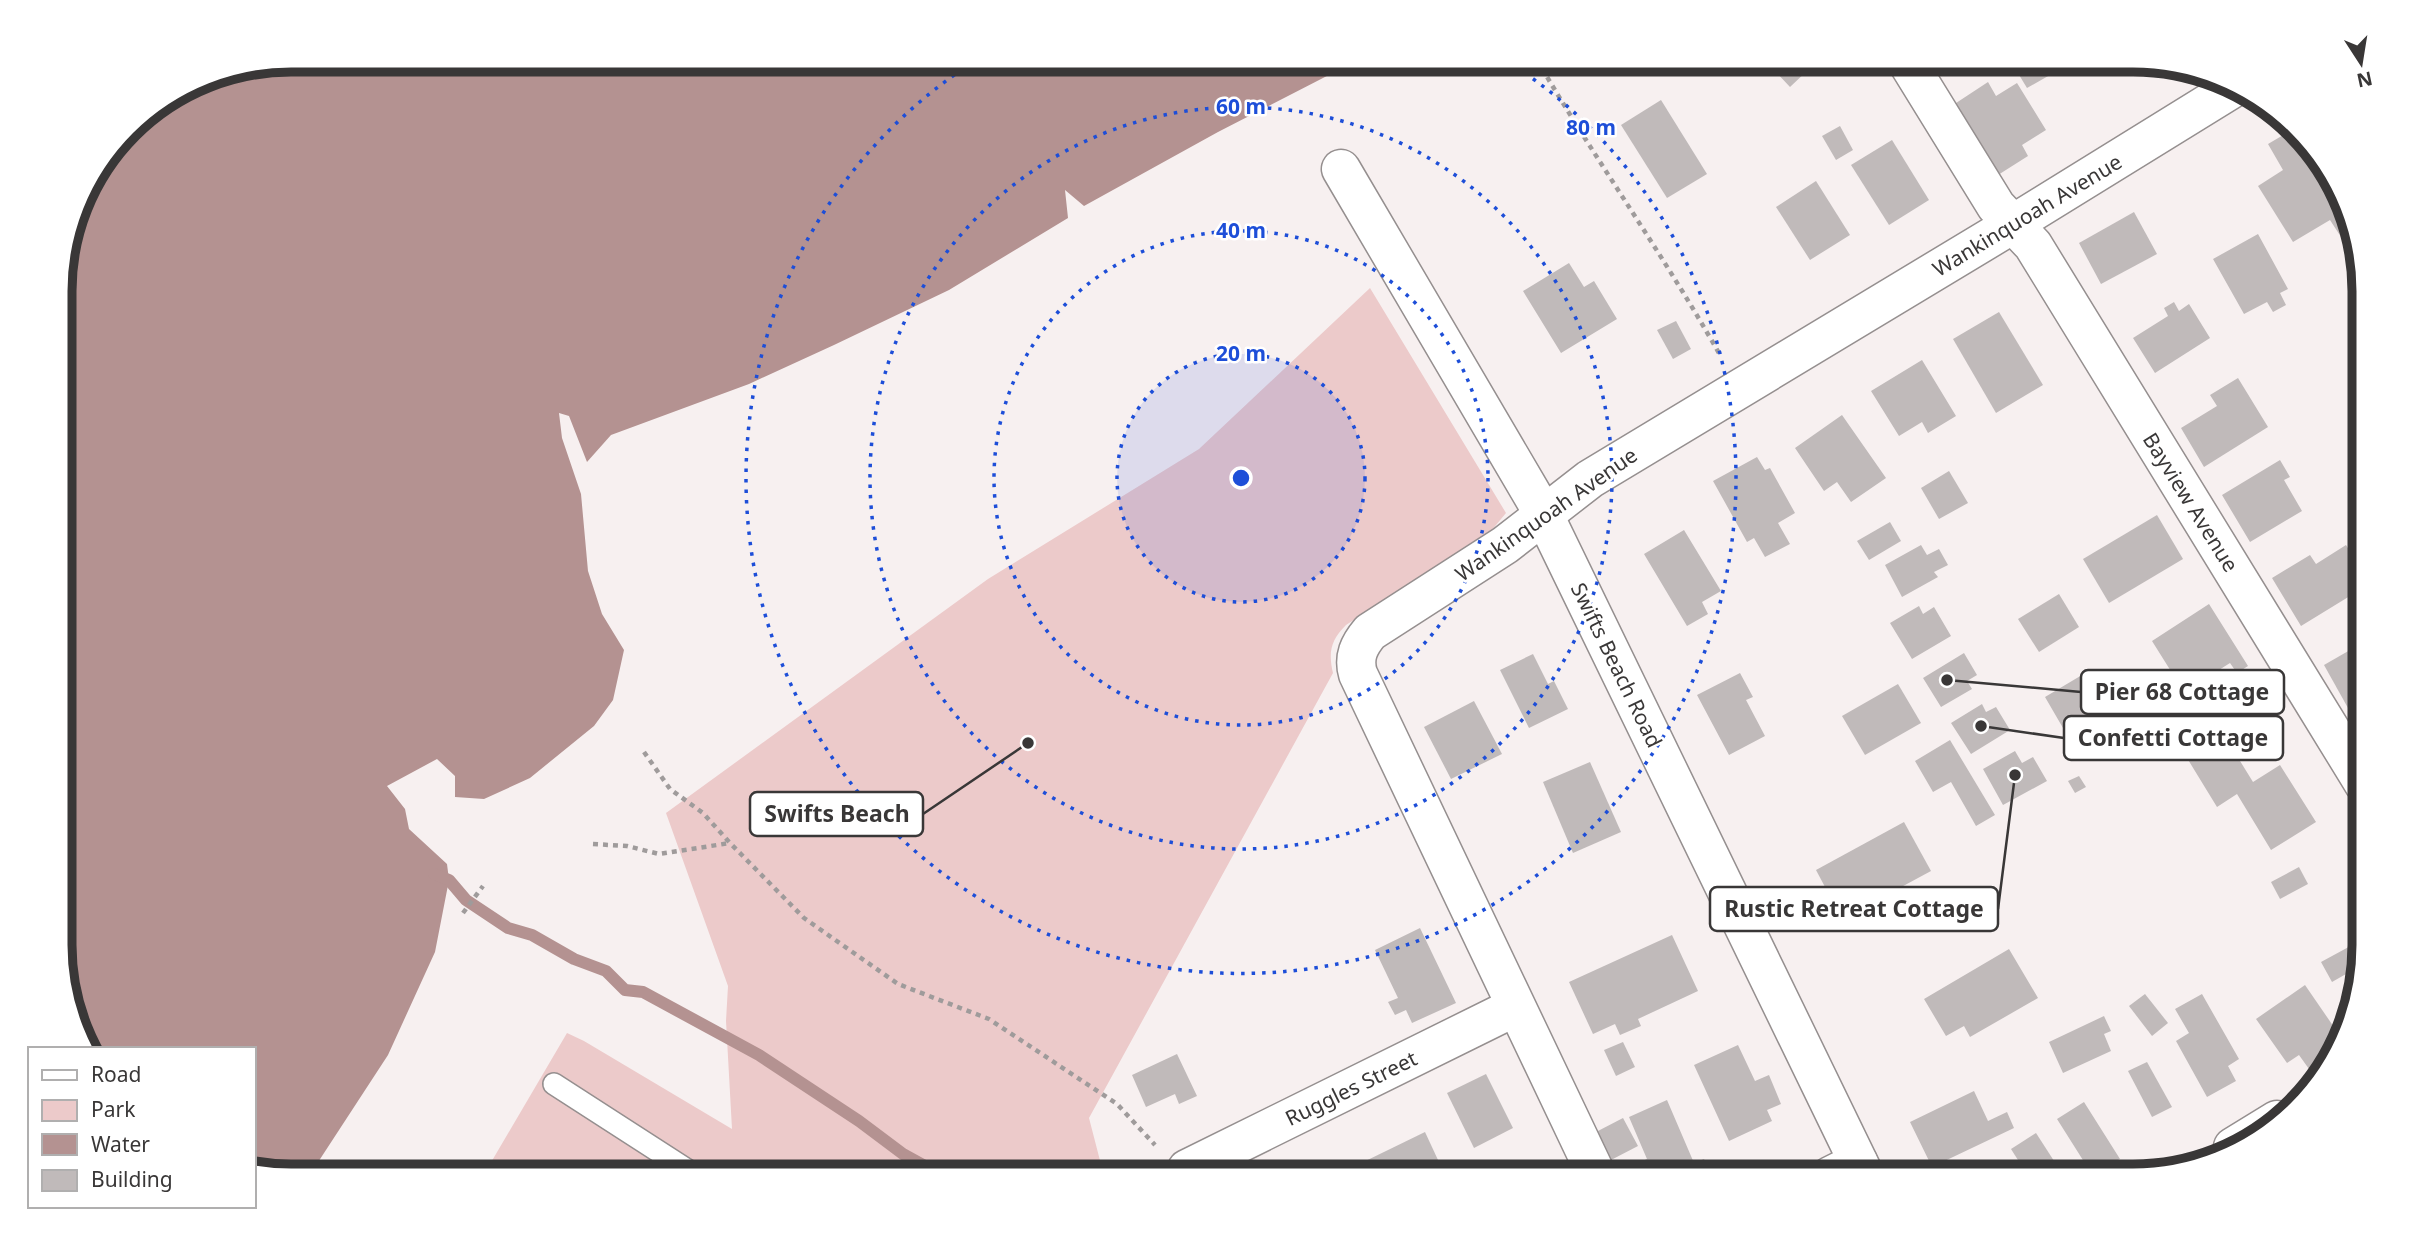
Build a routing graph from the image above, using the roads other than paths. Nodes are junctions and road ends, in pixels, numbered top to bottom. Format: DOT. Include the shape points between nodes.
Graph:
graph roads {
  1 [pos="1913,72"];
  2 [pos="2226,92"];
  3 [pos="1341,169"];
  4 [pos="2013,225"];
  5 [pos="1543,513"];
  6 [pos="2352,764"];
  7 [pos="1515,1007"];
  8 [pos="554,1084"];
  9 [pos="678,1164"];
  10 [pos="1199,1164"];
  11 [pos="1591,1164"];
  12 [pos="1848,1164"];
  1 -- 4 [label="street, Bayview Avenue" via="1996,206"];
  2 -- 4 [label="street, Wankinquoah Avenue"];
  3 -- 5 [label="street, Swifts Beach Road"];
  4 -- 5 [label="street, Wankinquoah Avenue" via="1590,479"];
  4 -- 6 [label="street, Bayview Avenue" via="2033,245"];
  5 -- 7 [label="street, Wankinquoah Avenue" via="1505,544 1370,632 1356,658 1358,674"];
  5 -- 12 [label="street, Swifts Beach Road"];
  7 -- 10 [label="street, Ruggles Street"];
  7 -- 11 [label="street, Wankinquoah Avenue"];
  8 -- 9 [label="lane"];
}
